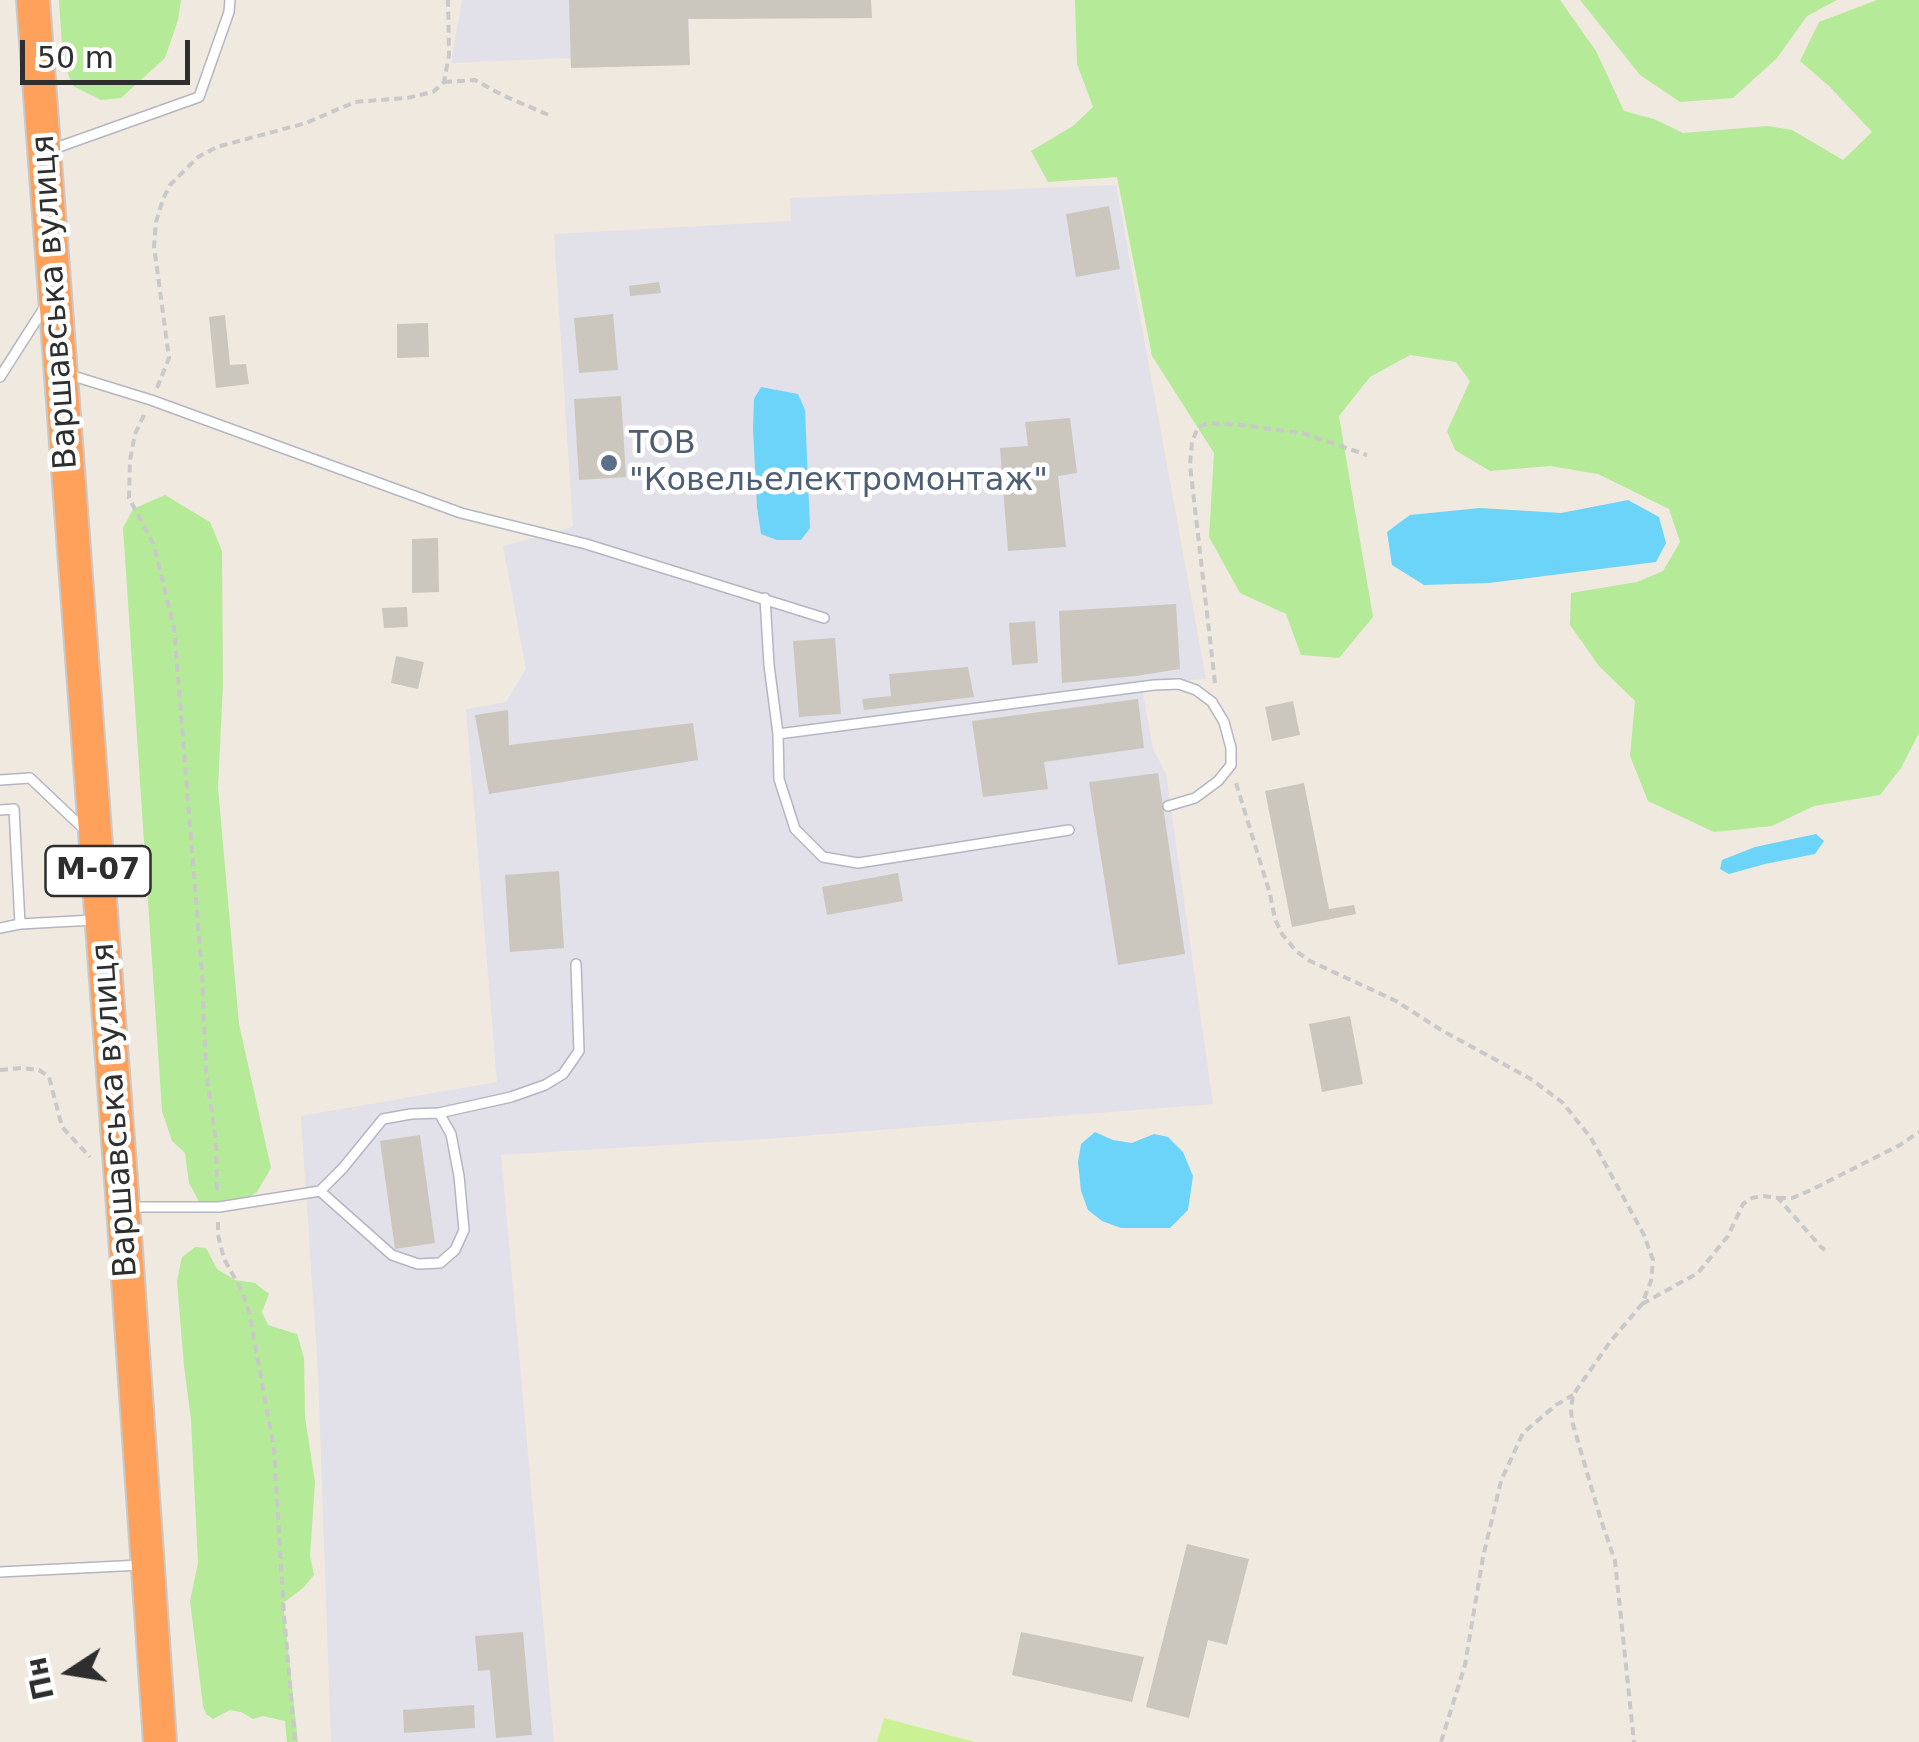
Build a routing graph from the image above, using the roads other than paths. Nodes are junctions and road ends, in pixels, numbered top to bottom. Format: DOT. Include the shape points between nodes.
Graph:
graph roads {
  1 [pos="33,0"];
  2 [pos="230,0"];
  3 [pos="46,152"];
  4 [pos="56,290"];
  5 [pos="61,372"];
  6 [pos="0,377"];
  7 [pos="764,598"];
  8 [pos="824,618"];
  9 [pos="778,734"];
  10 [pos="0,780"];
  11 [pos="1168,806"];
  12 [pos="0,810"];
  13 [pos="1069,830"];
  14 [pos="96,841"];
  15 [pos="102,919"];
  16 [pos="20,924"];
  17 [pos="0,928"];
  18 [pos="576,964"];
  19 [pos="440,1113"];
  20 [pos="320,1191"];
  21 [pos="123,1207"];
  22 [pos="148,1565"];
  23 [pos="0,1572"];
  24 [pos="160,1742"];
  1 -- 3 [label="highway, Варшавська вулиця / М-07"];
  2 -- 3 [label="lane" via="199,97"];
  3 -- 4 [label="highway, Варшавська вулиця / М-07"];
  4 -- 5 [label="highway, Варшавська вулиця / М-07"];
  4 -- 6 [label="lane"];
  5 -- 7 [label="lane" via="461,512"];
  5 -- 14 [label="highway, Варшавська вулиця / М-07"];
  7 -- 8 [label="lane"];
  7 -- 9 [label="lane"];
  9 -- 11 [label="lane" via="1179,684 1212,702 1224,722 1231,765 1195,798"];
  9 -- 13 [label="lane" via="779,779 795,830 823,857 858,863"];
  10 -- 14 [label="lane" via="30,778"];
  12 -- 16 [label="lane" via="14,809"];
  14 -- 15 [label="highway, Варшавська вулиця / М-07"];
  15 -- 16 [label="lane"];
  15 -- 21 [label="highway, Варшавська вулиця / М-07"];
  16 -- 17 [label="lane"];
  18 -- 19 [label="lane" via="579,1051 563,1074 545,1086"];
  19 -- 20 [label="lane" via="384,1119"];
  19 -- 20 [label="lane" via="451,1134 464,1230 456,1250 440,1263 392,1255"];
  20 -- 21 [label="lane" via="219,1207"];
  21 -- 22 [label="highway, Варшавська вулиця / М-07"];
  22 -- 23 [label="lane"];
  22 -- 24 [label="highway, Варшавська вулиця / М-07"];
}
